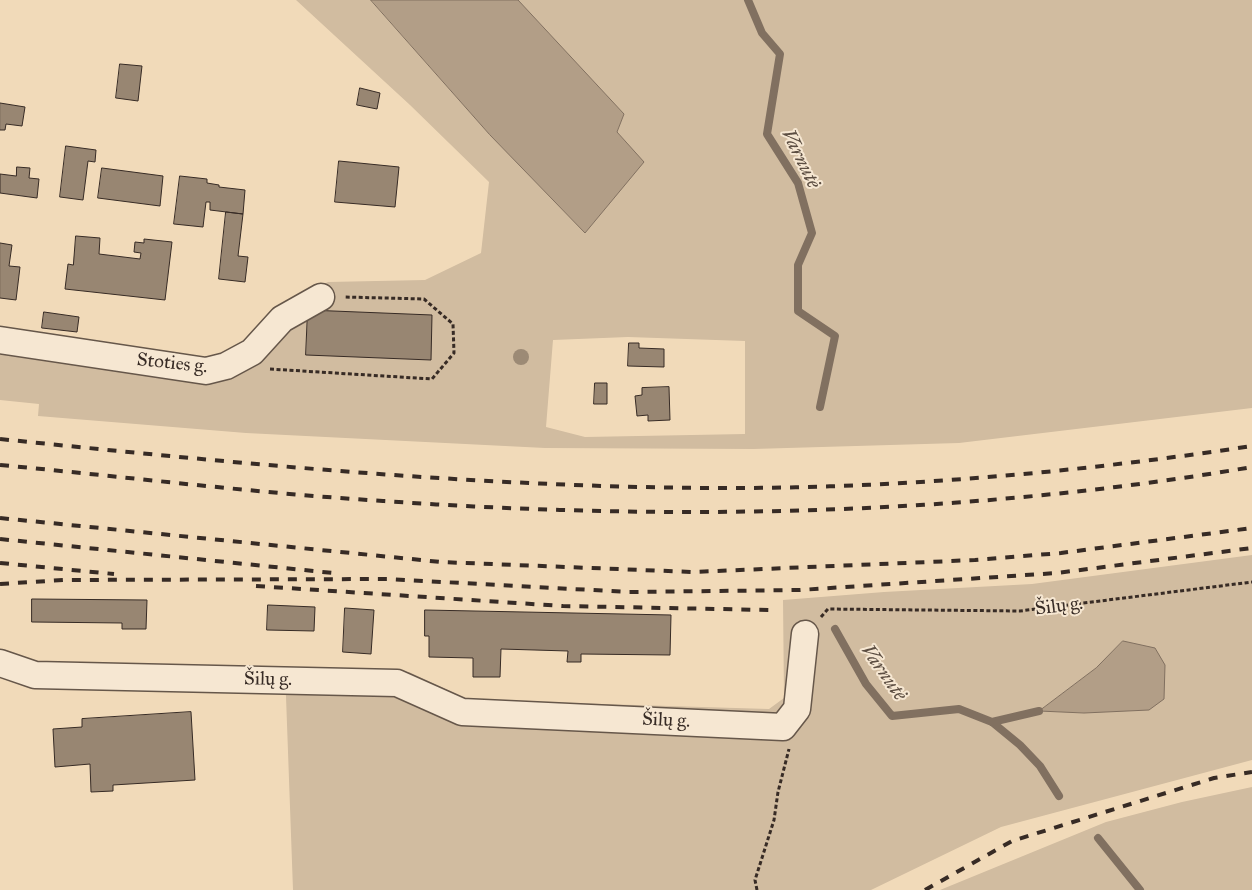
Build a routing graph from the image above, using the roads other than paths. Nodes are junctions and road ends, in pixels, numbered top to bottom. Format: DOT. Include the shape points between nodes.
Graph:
graph roads {
  1 [pos="321,297"];
  2 [pos="0,340"];
  3 [pos="805,634"];
  4 [pos="0,663"];
  1 -- 2 [label="street, Stoties g." via="282,319 252,352 226,366 206,371"];
  3 -- 4 [label="street, Šilų g." via="797,709 783,727 462,712 397,683 35,675"];
}
